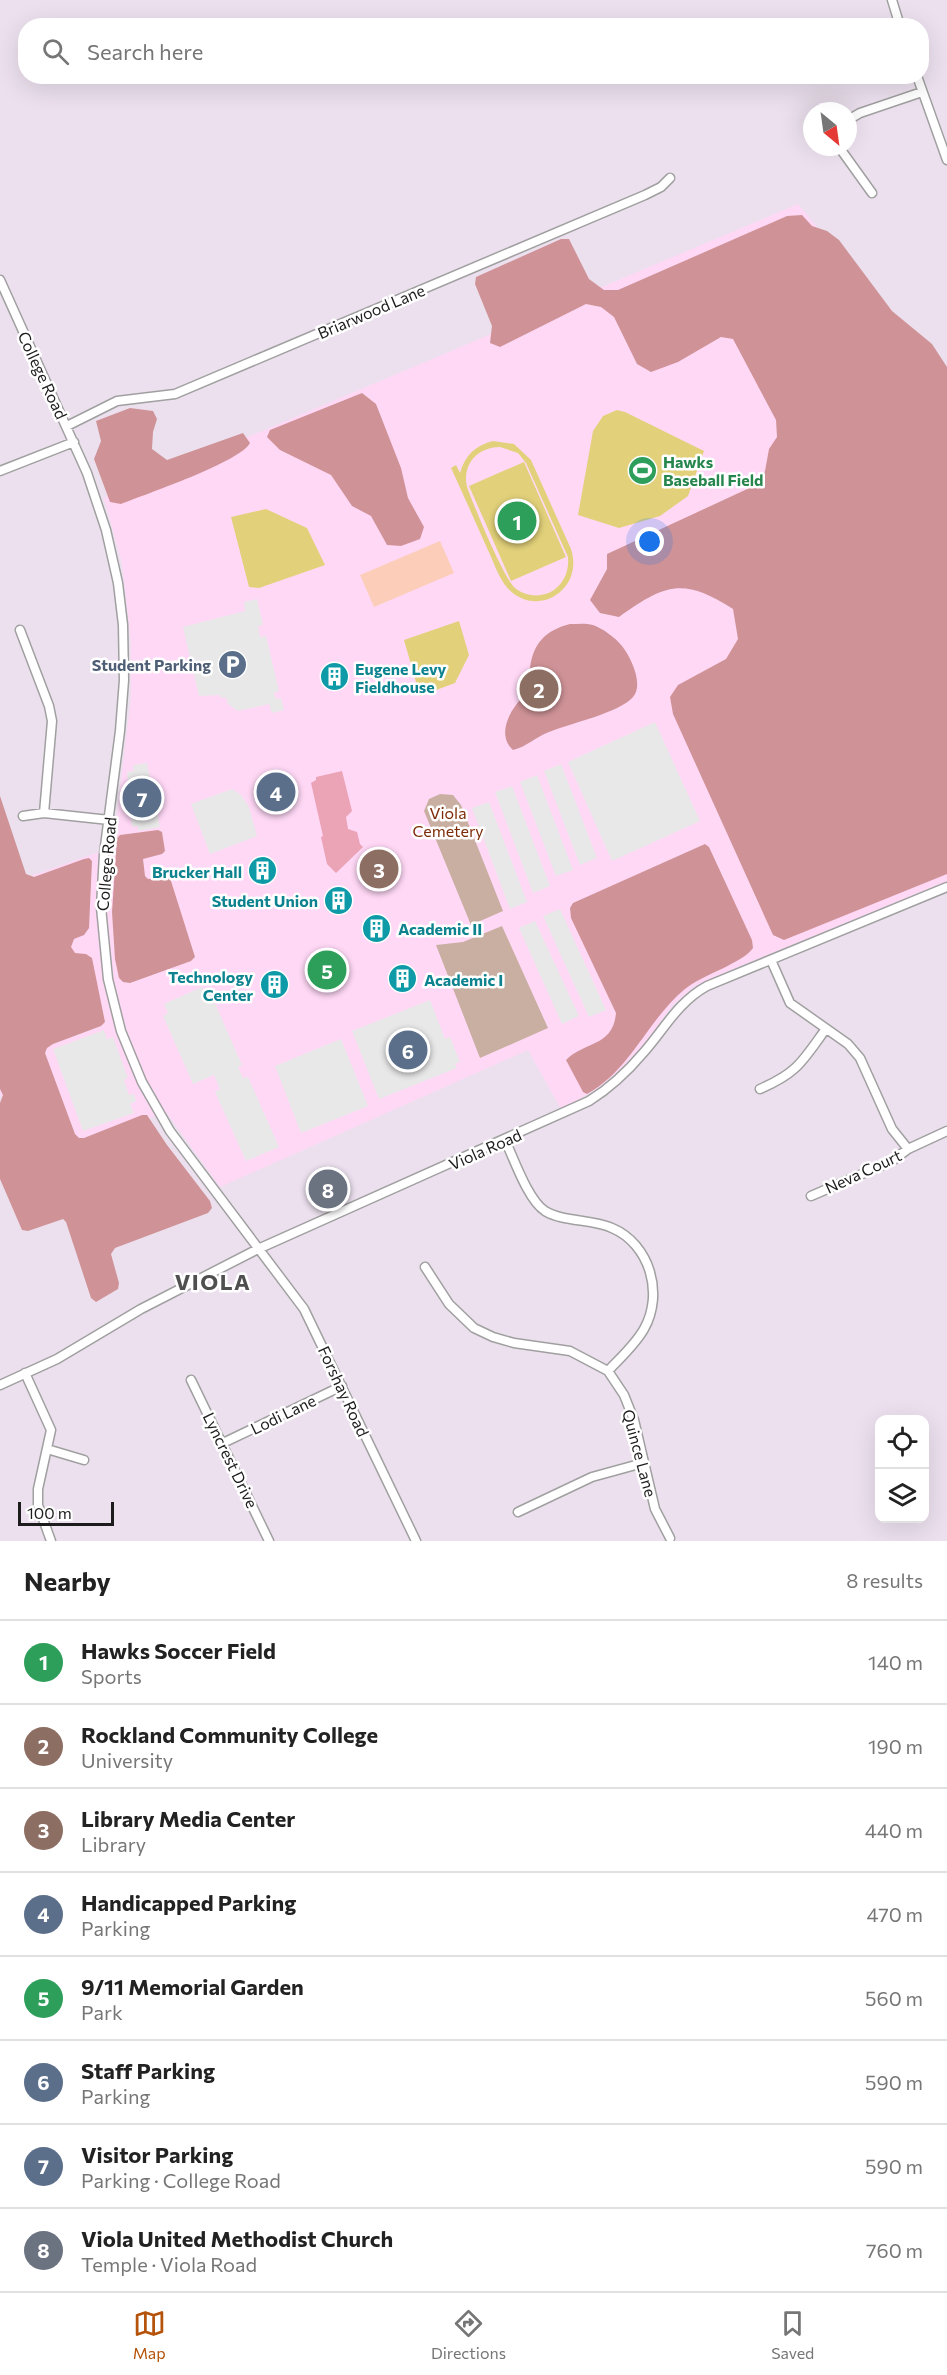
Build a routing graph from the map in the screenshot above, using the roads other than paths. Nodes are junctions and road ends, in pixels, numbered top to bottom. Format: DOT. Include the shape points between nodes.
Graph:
graph roads {
  1 [pos="892,0"];
  2 [pos="898,18"];
  3 [pos="920,84"];
  4 [pos="922,92"];
  5 [pos="857,115"];
  6 [pos="846,156"];
  7 [pos="947,160"];
  8 [pos="670,178"];
  9 [pos="872,192"];
  10 [pos="0,280"];
  11 [pos="67,426"];
  12 [pos="74,442"];
  13 [pos="0,471"];
  14 [pos="20,630"];
  15 [pos="44,813"];
  16 [pos="23,816"];
  17 [pos="109,820"];
  18 [pos="947,888"];
  19 [pos="771,960"];
  20 [pos="825,1030"];
  21 [pos="760,1089"];
  22 [pos="947,1131"];
  23 [pos="505,1140"];
  24 [pos="908,1149"];
  25 [pos="811,1196"];
  26 [pos="258,1249"];
  27 [pos="425,1267"];
  28 [pos="608,1371"];
  29 [pos="25,1373"];
  30 [pos="192,1380"];
  31 [pos="0,1385"];
  32 [pos="342,1386"];
  33 [pos="223,1443"];
  34 [pos="48,1449"];
  35 [pos="84,1460"];
  36 [pos="643,1463"];
  37 [pos="518,1512"];
  38 [pos="670,1538"];
  39 [pos="51,1541"];
  40 [pos="269,1541"];
  41 [pos="416,1541"];
  1 -- 2 [label="street"];
  3 -- 4 [label="street"];
  4 -- 5 [label="street"];
  4 -- 7 [label="street"];
  6 -- 9 [label="street"];
  8 -- 11 [label="street, Briarwood Lane" via="649,193 175,394 117,401"];
  10 -- 11 [label="street, College Road"];
  11 -- 12 [label="street, College Road"];
  12 -- 13 [label="street"];
  12 -- 17 [label="street, College Road" via="106,530 123,625 123,705"];
  14 -- 15 [label="street" via="52,721"];
  15 -- 16 [label="street"];
  15 -- 17 [label="street"];
  17 -- 26 [label="street, College Road" via="101,890 103,942 112,997 127,1047 170,1131"];
  18 -- 19 [label="street, Viola Road"];
  19 -- 20 [label="street" via="790,1003"];
  19 -- 23 [label="street, Viola Road" via="707,986 686,1000 643,1054 600,1094"];
  20 -- 21 [label="street" via="792,1072"];
  20 -- 24 [label="street" via="848,1044 860,1058 892,1129"];
  22 -- 24 [label="street, Neva Court"];
  23 -- 26 [label="street, Viola Road"];
  23 -- 28 [label="street" via="535,1201 545,1211 614,1228 636,1246 644,1259 653,1282 654,1300 649,1317 637,1339"];
  24 -- 25 [label="street, Neva Court" via="892,1161"];
  26 -- 29 [label="street, Viola Road"];
  26 -- 32 [label="street, Forshay Road" via="304,1308"];
  27 -- 28 [label="street" via="449,1304 474,1328 514,1343 570,1351"];
  28 -- 36 [label="street, Quince Lane" via="634,1420"];
  29 -- 31 [label="street, Viola Road"];
  29 -- 34 [label="street" via="51,1430"];
  30 -- 33 [label="street, Lyncrest Drive"];
  32 -- 33 [label="street, Lodi Lane"];
  32 -- 41 [label="street, Forshay Road"];
  33 -- 40 [label="street, Lyncrest Drive"];
  34 -- 35 [label="street"];
  34 -- 39 [label="street" via="40,1471 38,1505"];
  36 -- 37 [label="street" via="592,1477"];
  36 -- 38 [label="street, Quince Lane" via="655,1509"];
}
